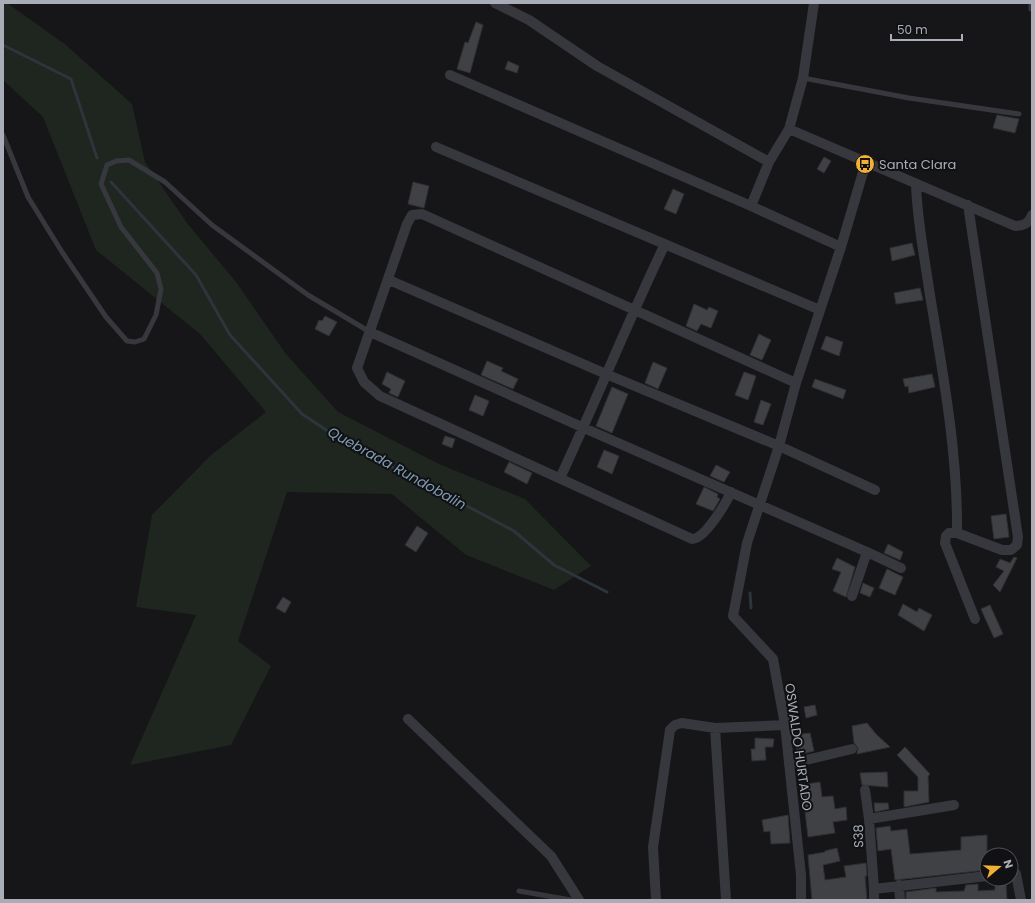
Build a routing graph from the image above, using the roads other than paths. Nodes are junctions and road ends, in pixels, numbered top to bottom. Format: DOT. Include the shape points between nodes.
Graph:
graph roads {
  1 [pos="495,3"];
  2 [pos="814,3"];
  3 [pos="1031,3"];
  4 [pos="1031,9"];
  5 [pos="450,75"];
  6 [pos="803,78"];
  7 [pos="1019,114"];
  8 [pos="789,129"];
  9 [pos="3,135"];
  10 [pos="436,147"];
  11 [pos="769,162"];
  12 [pos="866,162"];
  13 [pos="916,184"];
  14 [pos="968,205"];
  15 [pos="751,206"];
  16 [pos="1032,215"];
  17 [pos="665,244"];
  18 [pos="841,247"];
  19 [pos="389,280"];
  20 [pos="634,308"];
  21 [pos="820,310"];
  22 [pos="370,332"];
  23 [pos="606,374"];
  24 [pos="796,383"];
  25 [pos="584,428"];
  26 [pos="780,446"];
  27 [pos="560,478"];
  28 [pos="875,490"];
  29 [pos="731,492"];
  30 [pos="760,504"];
  31 [pos="957,532"];
  32 [pos="867,552"];
  33 [pos="901,568"];
  34 [pos="852,596"];
  35 [pos="975,619"];
  36 [pos="408,719"];
  37 [pos="785,725"];
  38 [pos="715,728"];
  39 [pos="852,750"];
  40 [pos="789,764"];
  41 [pos="865,790"];
  42 [pos="954,805"];
  43 [pos="869,819"];
  44 [pos="979,877"];
  45 [pos="1019,881"];
  46 [pos="899,885"];
  47 [pos="874,889"];
  48 [pos="519,891"];
  49 [pos="571,900"];
  50 [pos="579,900"];
  51 [pos="656,900"];
  52 [pos="726,900"];
  53 [pos="801,900"];
  54 [pos="874,900"];
  55 [pos="900,900"];
  56 [pos="1021,900"];
  1 -- 11 [label="street" via="529,20 597,66 664,105"];
  2 -- 6 [label="street"];
  3 -- 4 [label="lane"];
  5 -- 15 [label="street"];
  6 -- 7 [label="lane" via="909,98"];
  6 -- 8 [label="street"];
  8 -- 11 [label="street"];
  8 -- 12 [label="street"];
  9 -- 22 [label="lane" via="28,197 106,317 127,341 144,339 156,315 161,289 157,273 121,227 101,184 107,165 129,160 165,182 212,225 308,295"];
  10 -- 17 [label="street"];
  11 -- 15 [label="street"];
  12 -- 13 [label="street"];
  12 -- 18 [label="street, OSWALDO HURTADO"];
  13 -- 14 [label="street"];
  13 -- 31 [label="street" via="920,229 949,417 958,509"];
  14 -- 16 [label="street" via="1015,226 1023,226"];
  14 -- 31 [label="street" via="1018,537 1017,544 1011,550 1002,550"];
  15 -- 18 [label="street"];
  17 -- 20 [label="street"];
  17 -- 21 [label="street"];
  18 -- 21 [label="street, OSWALDO HURTADO"];
  19 -- 20 [label="street" via="407,224 412,215 422,214"];
  19 -- 22 [label="street"];
  19 -- 23 [label="street"];
  20 -- 23 [label="street"];
  20 -- 24 [label="street"];
  21 -- 24 [label="street, OSWALDO HURTADO"];
  22 -- 25 [label="street"];
  22 -- 27 [label="street" via="357,368 364,382 380,396"];
  23 -- 25 [label="street"];
  23 -- 26 [label="street"];
  24 -- 26 [label="street, OSWALDO HURTADO"];
  25 -- 27 [label="street"];
  25 -- 29 [label="street"];
  26 -- 28 [label="street"];
  26 -- 30 [label="street, OSWALDO HURTADO"];
  27 -- 29 [label="street" via="692,539 699,537 725,505"];
  29 -- 30 [label="street"];
  30 -- 32 [label="street"];
  30 -- 37 [label="street, OSWALDO HURTADO" via="747,543 733,616 773,659"];
  31 -- 35 [label="street" via="949,533 945,543"];
  32 -- 33 [label="street"];
  32 -- 34 [label="street"];
  36 -- 50 [label="street" via="551,856"];
  37 -- 38 [label="street"];
  37 -- 40 [label="street, OSWALDO HURTADO"];
  38 -- 51 [label="street" via="682,723 670,730 653,846"];
  38 -- 52 [label="street"];
  39 -- 40 [label="street"];
  40 -- 53 [label="street, OSWALDO HURTADO" via="801,875"];
  41 -- 43 [label="street"];
  42 -- 43 [label="street, S38"];
  43 -- 47 [label="street, S38"];
  44 -- 46 [label="street"];
  45 -- 56 [label="street"];
  46 -- 47 [label="street"];
  46 -- 55 [label="street"];
  47 -- 54 [label="street, S38"];
  48 -- 49 [label="lane"];
}
